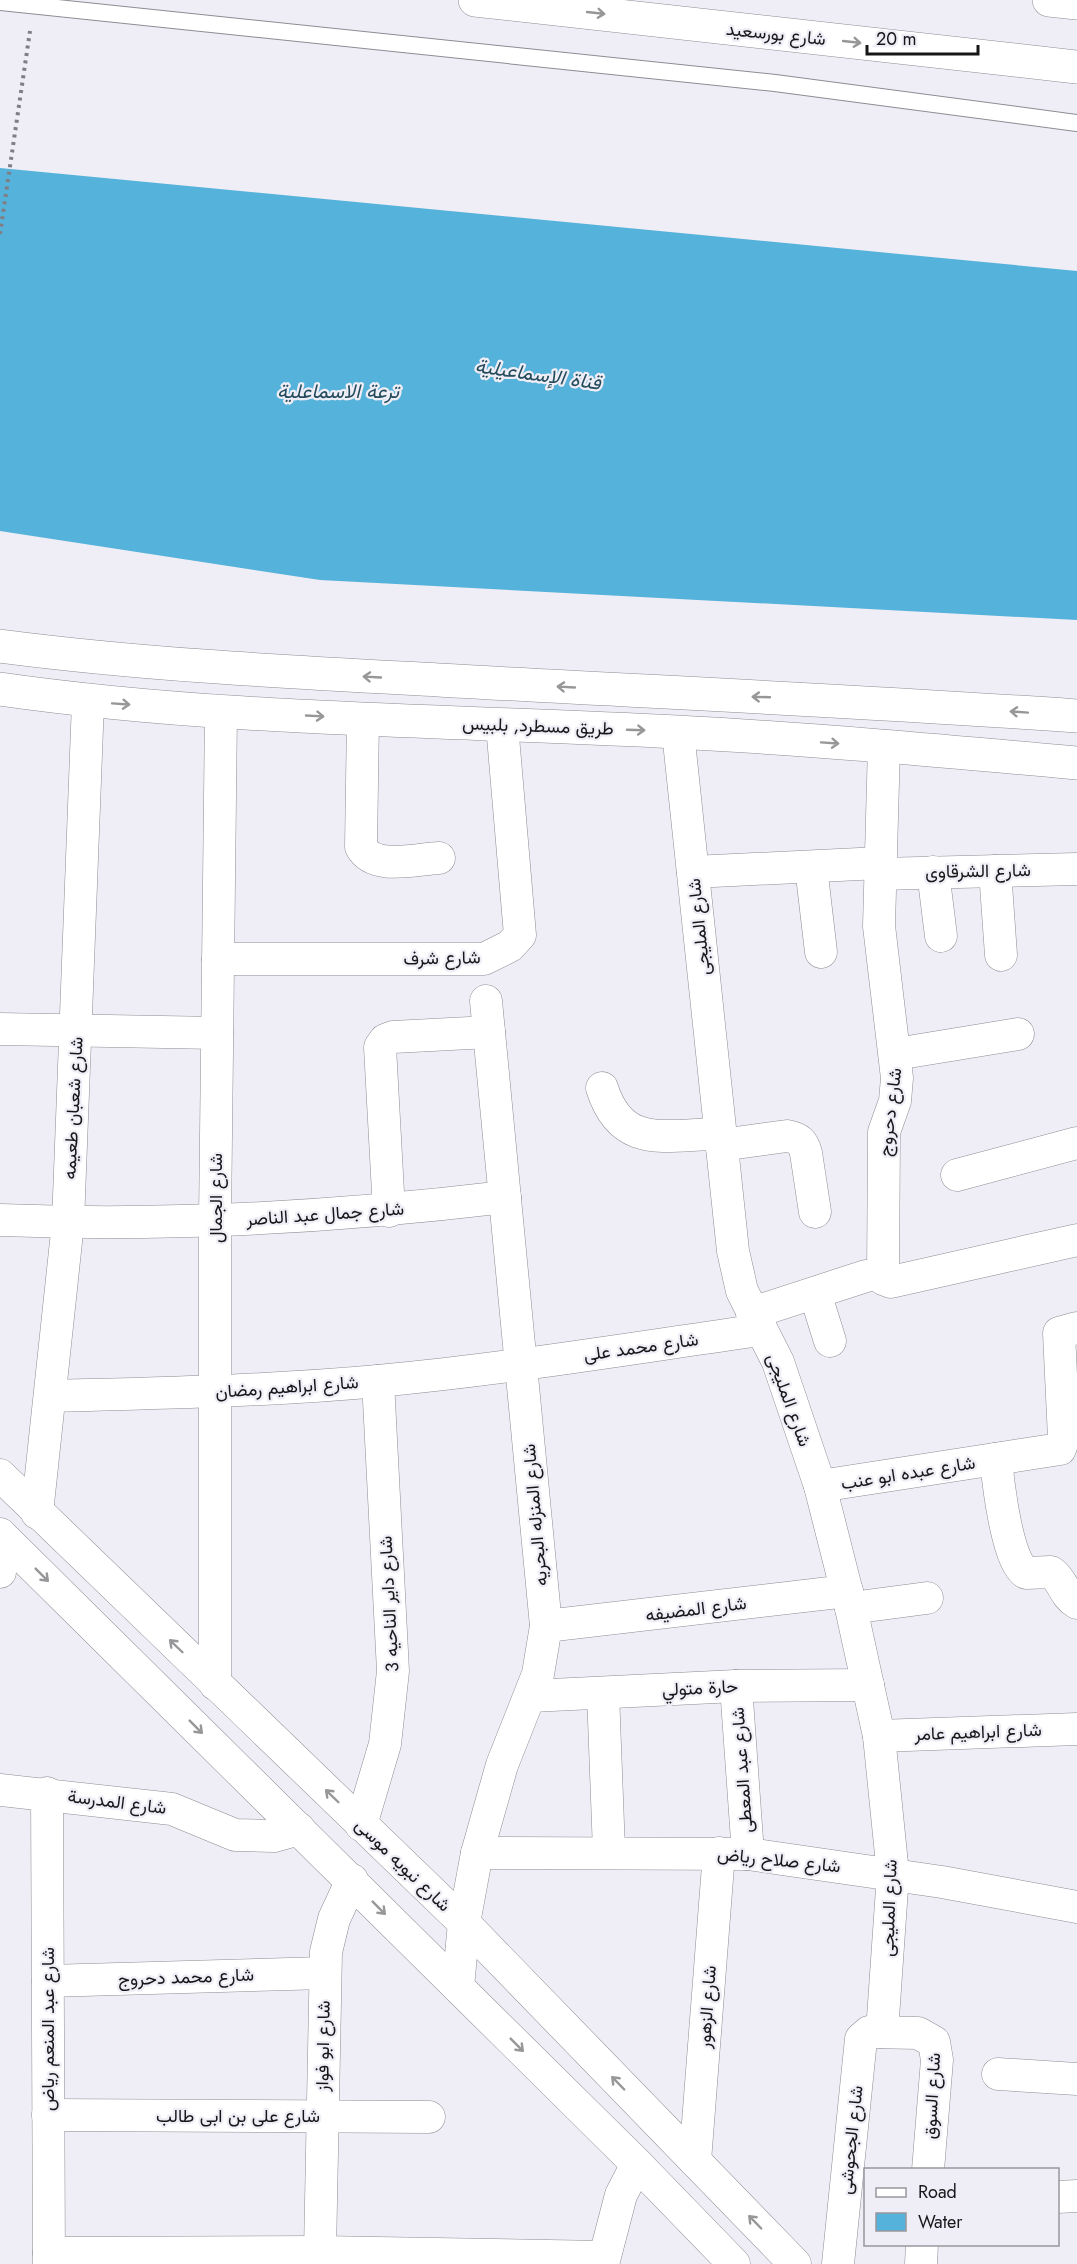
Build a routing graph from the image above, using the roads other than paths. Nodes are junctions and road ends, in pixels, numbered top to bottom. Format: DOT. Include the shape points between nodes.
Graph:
graph roads {
  1 [pos="475,0"];
  2 [pos="1049,0"];
  3 [pos="0,2"];
  4 [pos="1077,3"];
  5 [pos="1077,67"];
  6 [pos="1077,123"];
  7 [pos="0,646"];
  8 [pos="0,689"];
  9 [pos="88,702"];
  10 [pos="221,712"];
  11 [pos="1077,717"];
  12 [pos="363,719"];
  13 [pos="502,725"];
  14 [pos="678,732"];
  15 [pos="884,746"];
  16 [pos="1077,763"];
  17 [pos="439,858"];
  18 [pos="811,867"];
  19 [pos="880,869"];
  20 [pos="1077,869"];
  21 [pos="995,871"];
  22 [pos="693,872"];
  23 [pos="933,872"];
  24 [pos="941,936"];
  25 [pos="821,952"];
  26 [pos="1001,955"];
  27 [pos="218,959"];
  28 [pos="486,1001"];
  29 [pos="0,1029"];
  30 [pos="77,1030"];
  31 [pos="489,1032"];
  32 [pos="217,1033"];
  33 [pos="1018,1034"];
  34 [pos="896,1054"];
  35 [pos="602,1088"];
  36 [pos="721,1140"];
  37 [pos="1077,1143"];
  38 [pos="957,1175"];
  39 [pos="505,1197"];
  40 [pos="389,1211"];
  41 [pos="815,1212"];
  42 [pos="0,1220"];
  43 [pos="215,1221"];
  44 [pos="68,1223"];
  45 [pos="1077,1240"];
  46 [pos="866,1276"];
  47 [pos="815,1293"];
  48 [pos="756,1321"];
  49 [pos="1077,1328"];
  50 [pos="830,1341"];
  51 [pos="522,1364"];
  52 [pos="378,1381"];
  53 [pos="217,1392"];
  54 [pos="52,1396"];
  55 [pos="996,1459"];
  56 [pos="0,1475"];
  57 [pos="820,1486"];
  58 [pos="38,1513"];
  59 [pos="0,1534"];
  60 [pos="0,1572"];
  61 [pos="927,1598"];
  62 [pos="849,1600"];
  63 [pos="1077,1603"];
  64 [pos="546,1626"];
  65 [pos="215,1684"];
  66 [pos="868,1685"];
  67 [pos="736,1686"];
  68 [pos="603,1693"];
  69 [pos="531,1696"];
  70 [pos="1077,1729"];
  71 [pos="879,1736"];
  72 [pos="0,1790"];
  73 [pos="47,1793"];
  74 [pos="361,1825"];
  75 [pos="299,1829"];
  76 [pos="609,1851"];
  77 [pos="477,1853"];
  78 [pos="733,1853"];
  79 [pos="893,1874"];
  80 [pos="352,1880"];
  81 [pos="1077,1907"];
  82 [pos="464,1923"];
  83 [pos="325,1973"];
  84 [pos="48,1981"];
  85 [pos="458,1987"];
  86 [pos="882,2032"];
  87 [pos="998,2074"];
  88 [pos="1077,2079"];
  89 [pos="48,2115"];
  90 [pos="322,2116"];
  91 [pos="429,2117"];
  92 [pos="695,2161"];
  93 [pos="637,2164"];
  94 [pos="928,2168"];
  95 [pos="1077,2196"];
  96 [pos="1059,2197"];
  97 [pos="922,2246"];
  98 [pos="320,2253"];
  99 [pos="49,2258"];
  100 [pos="604,2261"];
  101 [pos="734,2264"];
  102 [pos="795,2264"];
  103 [pos="838,2264"];
  104 [pos="921,2264"];
  1 -- 5 [label="main road, شارع بورسعيد, one-way"];
  2 -- 4 [label="main road"];
  3 -- 6 [label="lane" via="775,83"];
  11 -- 7 [label="main road, one-way" via="882,702 227,669 97,659"];
  8 -- 9 [label="main road, طريق مسطرد, بلبيس"];
  9 -- 10 [label="main road, طريق مسطرد, بلبيس, one-way"];
  9 -- 30 [label="street, شارع شعبان طعيمه"];
  10 -- 12 [label="main road, طريق مسطرد, بلبيس, one-way"];
  10 -- 27 [label="street, شارع الجمال"];
  12 -- 13 [label="main road, طريق مسطرد, بلبيس"];
  12 -- 17 [label="street" via="361,848 366,856 379,861"];
  13 -- 14 [label="main road, طريق مسطرد, بلبيس, one-way"];
  13 -- 27 [label="street, شارع شرف" via="520,935 510,946 484,959"];
  14 -- 15 [label="main road, طريق مسطرد, بلبيس, one-way"];
  14 -- 22 [label="street, شارع المليجى"];
  15 -- 16 [label="main road, طريق مسطرد, بلبيس"];
  15 -- 19 [label="street, شارع دحروج"];
  18 -- 19 [label="street, شارع الشرقاوى"];
  18 -- 22 [label="street, شارع الشرقاوى"];
  18 -- 25 [label="street"];
  19 -- 23 [label="street, شارع الشرقاوى"];
  19 -- 34 [label="street, شارع دحروج" via="882,958"];
  20 -- 21 [label="street, شارع الشرقاوى"];
  21 -- 23 [label="street, شارع الشرقاوى"];
  21 -- 26 [label="street"];
  22 -- 36 [label="street, شارع المليجى"];
  23 -- 24 [label="street"];
  27 -- 32 [label="street, شارع الجمال"];
  28 -- 31 [label="street, شارع المنزله البحريه"];
  29 -- 30 [label="street"];
  30 -- 32 [label="street"];
  30 -- 44 [label="street, شارع شعبان طعيمه"];
  31 -- 39 [label="street, شارع المنزله البحريه"];
  31 -- 40 [label="street" via="393,1037 380,1047"];
  32 -- 43 [label="street, شارع الجمال"];
  33 -- 34 [label="street"];
  34 -- 45 [label="street, شارع دحروج" via="895,1101 884,1132 883,1279 891,1282"];
  35 -- 36 [label="street" via="608,1108 621,1124 639,1134"];
  36 -- 41 [label="street" via="796,1138 806,1153"];
  36 -- 48 [label="street, شارع المليجى" via="733,1251 742,1291"];
  37 -- 38 [label="street"];
  39 -- 40 [label="street, شارع جمال عبد الناصر"];
  39 -- 51 [label="street, شارع المنزله البحريه"];
  40 -- 43 [label="street, شارع جمال عبد الناصر"];
  42 -- 44 [label="street, شارع جمال عبد الناصر"];
  43 -- 44 [label="street, شارع جمال عبد الناصر"];
  43 -- 53 [label="street, شارع الجمال"];
  44 -- 54 [label="street, شارع شعبان طعيمه"];
  46 -- 47 [label="street, شارع محمد على"];
  47 -- 48 [label="street, شارع محمد على"];
  47 -- 50 [label="street"];
  48 -- 51 [label="street, شارع محمد على"];
  48 -- 57 [label="street, شارع المليجى" via="778,1362"];
  49 -- 55 [label="street, شارع عبده ابو عنب" via="1059,1333 1064,1444 1056,1451"];
  51 -- 52 [label="street, شارع ابراهيم رمضان"];
  51 -- 64 [label="street, شارع المنزله البحريه"];
  52 -- 53 [label="street, شارع ابراهيم رمضان"];
  52 -- 74 [label="street, شارع داير الناحيه 3" via="393,1671 385,1744"];
  53 -- 54 [label="street, شارع ابراهيم رمضان"];
  53 -- 65 [label="street, شارع الجمال"];
  54 -- 58 [label="street, شارع شعبان طعيمه"];
  55 -- 57 [label="street, شارع عبده ابو عنب"];
  55 -- 63 [label="street, شارع عبده ابو عنب" via="1002,1516 1019,1567 1026,1574 1051,1572 1066,1596"];
  56 -- 58 [label="street, شارع نبويه موسى"];
  57 -- 62 [label="street, شارع المليجى"];
  65 -- 58 [label="street, شارع نبويه موسى, one-way"];
  59 -- 60 [label="street"];
  59 -- 75 [label="street, one-way"];
  61 -- 62 [label="street, شارع المضيفه"];
  62 -- 64 [label="street, شارع المضيفه"];
  62 -- 66 [label="street, شارع المليجى"];
  64 -- 69 [label="street, شارع المنزله البحريه"];
  74 -- 65 [label="street, شارع نبويه موسى, one-way"];
  66 -- 67 [label="street, حارة متولي"];
  66 -- 71 [label="street, شارع المليجى"];
  67 -- 68 [label="street, حارة متولي"];
  67 -- 78 [label="street, شارع عبد المعطى"];
  68 -- 69 [label="street, حارة متولي"];
  68 -- 76 [label="street"];
  69 -- 77 [label="street, شارع المنزله البحريه" via="502,1765"];
  70 -- 71 [label="street, شارع ابراهيم عامر"];
  71 -- 79 [label="street, شارع المليجى"];
  72 -- 73 [label="street, شارع المدرسة"];
  73 -- 75 [label="street, شارع المدرسة" via="172,1809 235,1834 274,1836"];
  73 -- 84 [label="street, شارع عبد المنعم رياض"];
  74 -- 82 [label="street, شارع نبويه موسى"];
  75 -- 80 [label="street"];
  76 -- 77 [label="street, شارع صلاح رياض"];
  76 -- 78 [label="street, شارع صلاح رياض"];
  77 -- 82 [label="street, شارع المنزله البحريه"];
  78 -- 79 [label="street, شارع صلاح رياض"];
  78 -- 92 [label="street, شارع الزهور"];
  79 -- 81 [label="street, شارع صلاح رياض"];
  79 -- 86 [label="street, شارع المليجى"];
  80 -- 83 [label="street, شارع ابو فواز" via="331,1927"];
  80 -- 85 [label="street, one-way"];
  82 -- 85 [label="street, شارع المنزله البحريه"];
  92 -- 82 [label="street, شارع نبويه موسى, one-way"];
  83 -- 84 [label="street, شارع محمد دحروج"];
  83 -- 90 [label="street, شارع ابو فواز"];
  84 -- 89 [label="street, شارع عبد المنعم رياض"];
  85 -- 93 [label="street, one-way"];
  86 -- 94 [label="street, شارع السوق" via="918,2033 934,2042 937,2060"];
  86 -- 103 [label="street, شارع الجحوشى" via="869,2032 861,2040"];
  87 -- 88 [label="street"];
  89 -- 90 [label="street, شارع على بن ابى طالب"];
  89 -- 99 [label="street, شارع عبد المنعم رياض"];
  90 -- 91 [label="street, شارع على بن ابى طالب"];
  90 -- 98 [label="street, شارع ابو فواز"];
  102 -- 92 [label="street, شارع نبويه موسى, one-way"];
  93 -- 100 [label="street" via="621,2195"];
  93 -- 101 [label="street"];
  95 -- 96 [label="street"];
  97 -- 104 [label="street"];
  98 -- 99 [label="street"];
  98 -- 100 [label="street"];
}
